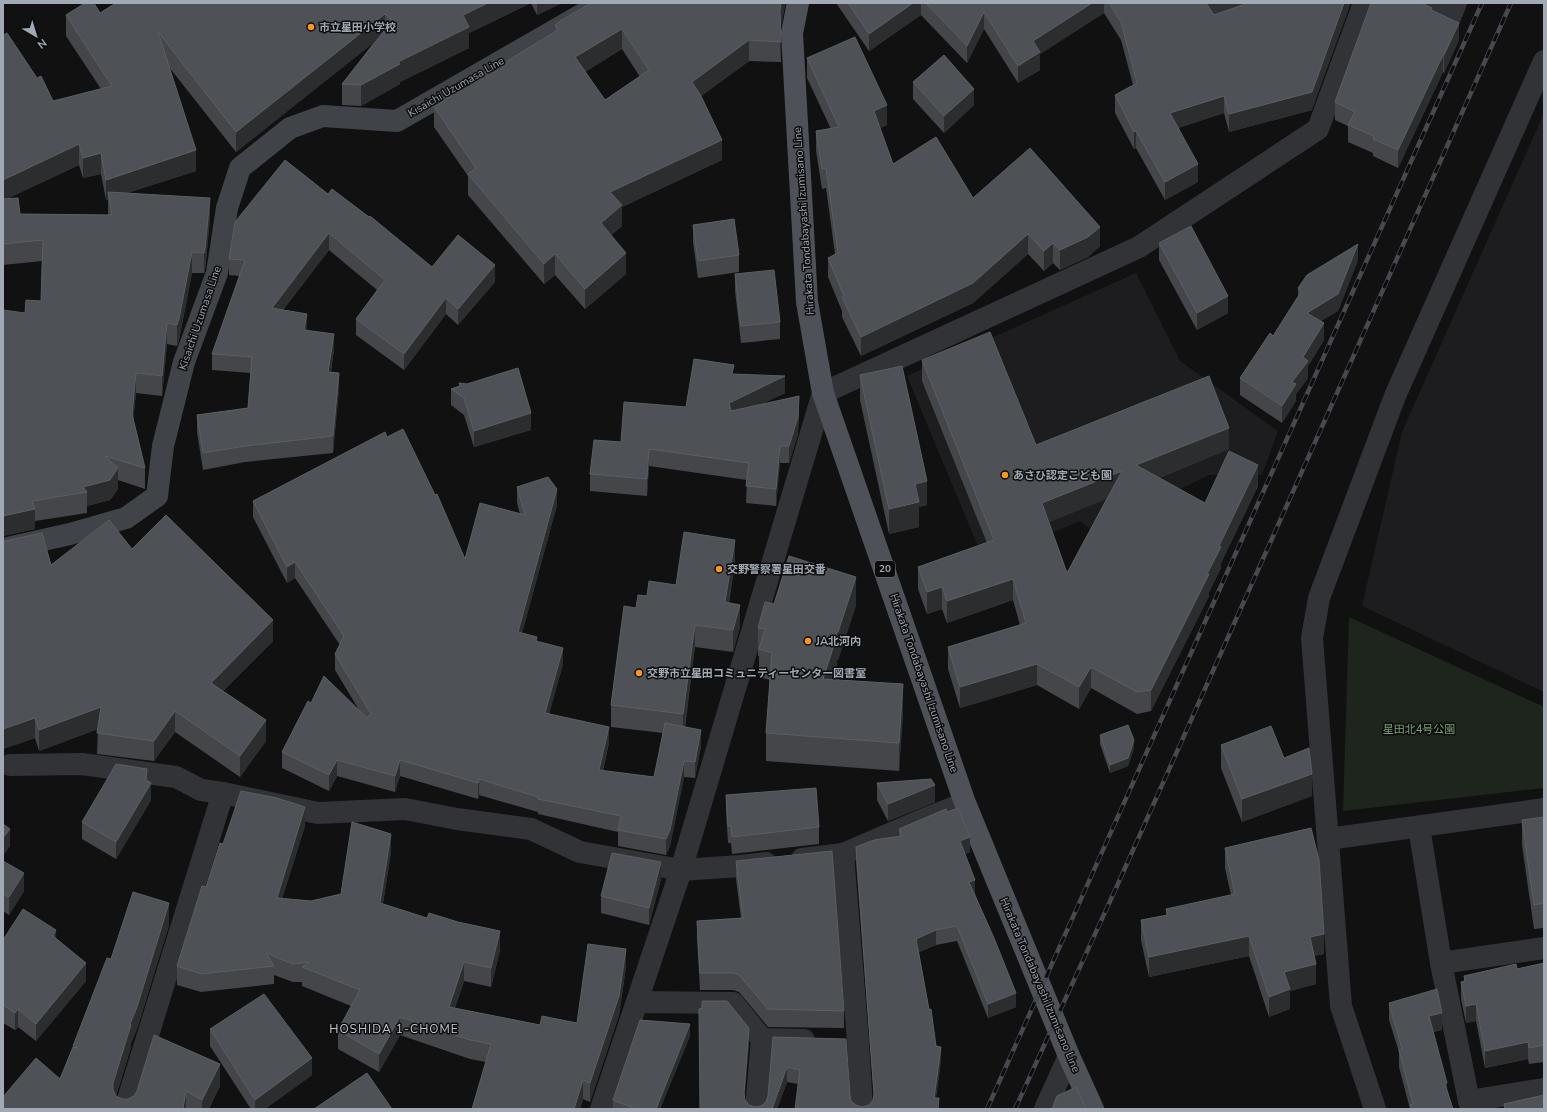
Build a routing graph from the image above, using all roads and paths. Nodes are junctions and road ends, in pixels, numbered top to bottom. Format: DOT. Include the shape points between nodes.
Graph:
graph roads {
  1 [pos="602,3"];
  2 [pos="798,3"];
  3 [pos="1211,3"];
  4 [pos="1232,3"];
  5 [pos="1364,3"];
  6 [pos="1418,3"];
  7 [pos="1456,3"];
  8 [pos="1544,60"];
  9 [pos="823,393"];
  10 [pos="3,549"];
  11 [pos="10,765"];
  12 [pos="223,793"];
  13 [pos="966,803"];
  14 [pos="1544,809"];
  15 [pos="1419,827"];
  16 [pos="1328,839"];
  17 [pos="843,854"];
  18 [pos="681,870"];
  19 [pos="1544,948"];
  20 [pos="1441,963"];
  21 [pos="637,1002"];
  22 [pos="762,1039"];
  23 [pos="858,1041"];
  24 [pos="1069,1056"];
  25 [pos="1544,1089"];
  26 [pos="1470,1105"];
  27 [pos="125,1109"];
  28 [pos="601,1109"];
  29 [pos="756,1109"];
  30 [pos="862,1109"];
  31 [pos="1046,1109"];
  32 [pos="1093,1109"];
  33 [pos="1375,1109"];
  1 -- 10 [label="main road, Kisaichi Uzumasa Line" via="397,121 323,116 290,128 240,168 227,208 217,273 184,362 163,446 157,496 126,518"];
  2 -- 9 [label="main road, Hirakata Tondabayashi Izumisano Line / 20" via="792,33 807,302"];
  3 -- 4 [label="street" via="1219,12"];
  5 -- 9 [label="street" via="1318,128 1139,247"];
  6 -- 7 [label="street" via="1449,20"];
  8 -- 16 [label="street" via="1395,396 1319,598 1312,638"];
  9 -- 13 [label="main road, Hirakata Tondabayashi Izumisano Line / 20"];
  9 -- 18 [label="street"];
  11 -- 12 [label="street" via="82,764 176,777 201,790"];
  12 -- 18 [label="street" via="318,813 405,809 531,829 580,852"];
  12 -- 27 [label="street"];
  13 -- 17 [label="street"];
  13 -- 24 [label="main road, Hirakata Tondabayashi Izumisano Line / 20"];
  14 -- 15 [label="street"];
  15 -- 16 [label="street"];
  15 -- 20 [label="street"];
  16 -- 33 [label="street" via="1342,1006"];
  17 -- 18 [label="street"];
  17 -- 23 [label="street"];
  18 -- 21 [label="street"];
  19 -- 20 [label="street"];
  20 -- 26 [label="street"];
  21 -- 22 [label="street" via="733,1003"];
  21 -- 28 [label="street"];
  22 -- 23 [label="street"];
  22 -- 29 [label="street"];
  23 -- 30 [label="street"];
  24 -- 31 [label="street"];
  24 -- 32 [label="main road, Hirakata Tondabayashi Izumisano Line / 20"];
  25 -- 26 [label="street"];
}
